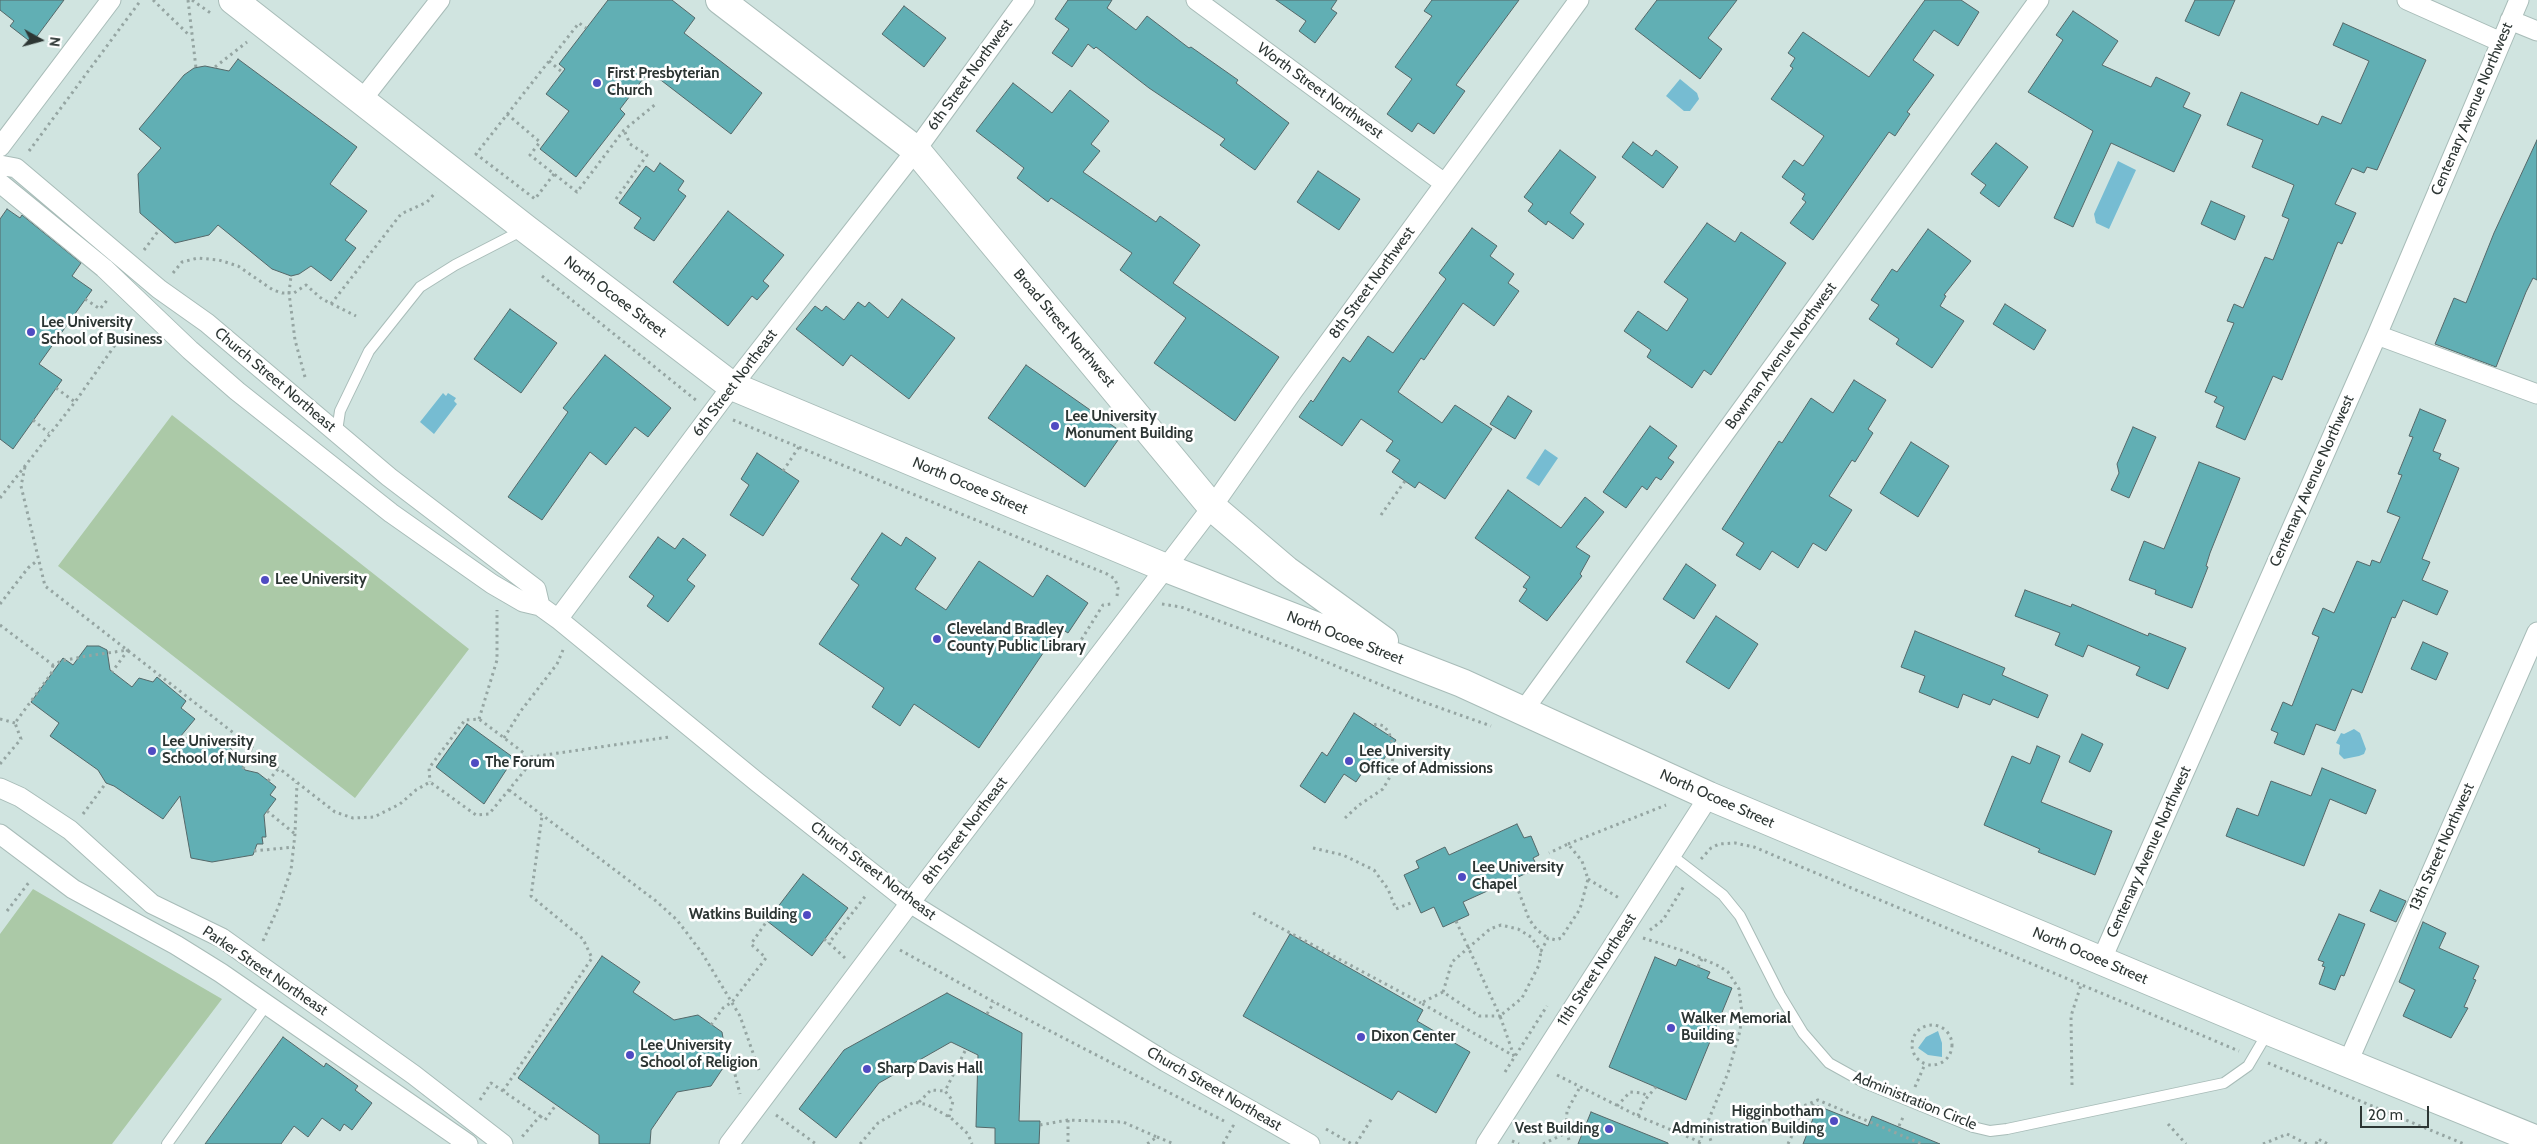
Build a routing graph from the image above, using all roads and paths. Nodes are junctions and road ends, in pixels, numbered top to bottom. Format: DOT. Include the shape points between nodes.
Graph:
graph roads {
  1 [pos="111,0"];
  2 [pos="140,0"];
  3 [pos="152,0"];
  4 [pos="188,0"];
  5 [pos="192,0"];
  6 [pos="440,0"];
  7 [pos="1025,0"];
  8 [pos="1196,0"];
  9 [pos="1579,0"];
  10 [pos="2038,0"];
  11 [pos="2407,0"];
  12 [pos="2518,0"];
  13 [pos="725,2"];
  14 [pos="226,10"];
  15 [pos="2510,20"];
  16 [pos="586,28"];
  17 [pos="2537,31"];
  18 [pos="240,36"];
  19 [pos="191,37"];
  20 [pos="247,42"];
  21 [pos="2501,42"];
  22 [pos="254,47"];
  23 [pos="549,61"];
  24 [pos="215,67"];
  25 [pos="196,68"];
  26 [pos="562,72"];
  27 [pos="361,101"];
  28 [pos="657,103"];
  29 [pos="507,114"];
  30 [pos="624,130"];
  31 [pos="0,147"];
  32 [pos="916,150"];
  33 [pos="26,156"];
  34 [pos="0,165"];
  35 [pos="554,174"];
  36 [pos="0,182"];
  37 [pos="1444,183"];
  38 [pos="433,188"];
  39 [pos="436,192"];
  40 [pos="441,194"];
  41 [pos="616,199"];
  42 [pos="526,229"];
  43 [pos="159,230"];
  44 [pos="141,255"];
  45 [pos="539,273"];
  46 [pos="291,276"];
  47 [pos="169,277"];
  48 [pos="289,293"];
  49 [pos="111,294"];
  50 [pos="85,299"];
  51 [pos="331,304"];
  52 [pos="135,316"];
  53 [pos="356,316"];
  54 [pos="2376,335"];
  55 [pos="305,381"];
  56 [pos="732,386"];
  57 [pos="56,388"];
  58 [pos="2537,394"];
  59 [pos="75,402"];
  60 [pos="713,411"];
  61 [pos="33,420"];
  62 [pos="336,431"];
  63 [pos="49,433"];
  64 [pos="799,447"];
  65 [pos="25,468"];
  66 [pos="783,470"];
  67 [pos="1405,481"];
  68 [pos="0,498"];
  69 [pos="1212,507"];
  70 [pos="1381,515"];
  71 [pos="38,560"];
  72 [pos="1166,568"];
  73 [pos="1117,599"];
  74 [pos="0,604"];
  75 [pos="1116,605"];
  76 [pos="1156,605"];
  77 [pos="540,606"];
  78 [pos="558,618"];
  79 [pos="0,625"];
  80 [pos="2537,632"];
  81 [pos="128,650"];
  82 [pos="1074,652"];
  83 [pos="571,653"];
  84 [pos="53,665"];
  85 [pos="112,672"];
  86 [pos="1462,683"];
  87 [pos="1524,712"];
  88 [pos="0,719"];
  89 [pos="15,723"];
  90 [pos="1372,725"];
  91 [pos="1499,729"];
  92 [pos="668,730"];
  93 [pos="504,738"];
  94 [pos="252,747"];
  95 [pos="524,758"];
  96 [pos="0,764"];
  97 [pos="279,768"];
  98 [pos="244,769"];
  99 [pos="268,781"];
  100 [pos="297,782"];
  101 [pos="430,782"];
  102 [pos="106,784"];
  103 [pos="0,788"];
  104 [pos="509,790"];
  105 [pos="1709,796"];
  106 [pos="1665,799"];
  107 [pos="267,811"];
  108 [pos="542,816"];
  109 [pos="80,818"];
  110 [pos="1345,818"];
  111 [pos="0,834"];
  112 [pos="295,834"];
  113 [pos="1568,844"];
  114 [pos="294,847"];
  115 [pos="1313,848"];
  116 [pos="254,851"];
  117 [pos="1549,853"];
  118 [pos="1671,855"];
  119 [pos="1692,873"];
  120 [pos="1514,879"];
  121 [pos="1588,879"];
  122 [pos="874,898"];
  123 [pos="1619,898"];
  124 [pos="1413,902"];
  125 [pos="910,903"];
  126 [pos="1253,913"];
  127 [pos="1456,921"];
  128 [pos="767,922"];
  129 [pos="1548,938"];
  130 [pos="824,939"];
  131 [pos="829,943"];
  132 [pos="259,948"];
  133 [pos="1469,948"];
  134 [pos="895,949"];
  135 [pos="1541,951"];
  136 [pos="1702,958"];
  137 [pos="2101,960"];
  138 [pos="850,961"];
  139 [pos="1698,967"];
  140 [pos="2081,985"];
  141 [pos="1443,992"];
  142 [pos="732,1002"];
  143 [pos="994,1002"];
  144 [pos="1421,1003"];
  145 [pos="267,1004"];
  146 [pos="987,1014"];
  147 [pos="1500,1016"];
  148 [pos="711,1025"];
  149 [pos="2269,1031"];
  150 [pos="724,1048"];
  151 [pos="966,1049"];
  152 [pos="2254,1057"];
  153 [pos="2348,1062"];
  154 [pos="1925,1064"];
  155 [pos="767,1067"];
  156 [pos="1557,1075"];
  157 [pos="2072,1084"];
  158 [pos="1580,1087"];
  159 [pos="1656,1087"];
  160 [pos="503,1090"];
  161 [pos="945,1091"];
  162 [pos="746,1093"];
  163 [pos="1648,1096"];
  164 [pos="1818,1100"];
  165 [pos="1910,1101"];
  166 [pos="919,1102"];
  167 [pos="477,1104"];
  168 [pos="556,1105"];
  169 [pos="780,1106"];
  170 [pos="1617,1106"];
  171 [pos="540,1116"];
  172 [pos="1638,1116"];
  173 [pos="949,1117"];
  174 [pos="1372,1118"];
  175 [pos="1068,1120"];
  176 [pos="2168,1124"];
  177 [pos="1040,1125"];
  178 [pos="1233,1126"];
  179 [pos="1706,1126"];
  180 [pos="1566,1129"];
  181 [pos="1241,1131"];
  182 [pos="1157,1137"];
  183 [pos="508,1139"];
  184 [pos="1569,1140"];
  185 [pos="2537,1140"];
  186 [pos="1512,1142"];
  187 [pos="1700,1143"];
  188 [pos="166,1144"];
  189 [pos="468,1144"];
  190 [pos="729,1144"];
  191 [pos="816,1144"];
  192 [pos="860,1144"];
  193 [pos="972,1144"];
  194 [pos="1068,1144"];
  195 [pos="1147,1144"];
  196 [pos="1174,1144"];
  197 [pos="1223,1144"];
  198 [pos="1310,1144"];
  199 [pos="1356,1144"];
  200 [pos="1486,1144"];
  201 [pos="1519,1144"];
  202 [pos="1543,1144"];
  203 [pos="1712,1144"];
  204 [pos="1788,1144"];
  205 [pos="1922,1144"];
  206 [pos="2186,1144"];
  207 [pos="2263,1144"];
  208 [pos="2307,1144"];
  209 [pos="2316,1144"];
  210 [pos="2328,1144"];
  211 [pos="2464,1144"];
  1 -- 31 [label="street"];
  2 -- 33 [label="path"];
  3 -- 19 [label="path"];
  4 -- 19 [label="path"];
  5 -- 14 [label="path"];
  6 -- 27 [label="street"];
  7 -- 32 [label="street, 6th Street Northwest"];
  8 -- 37 [label="street, Worth Street Northwest"];
  9 -- 37 [label="street, 8th Street Northwest"];
  10 -- 87 [label="street, Bowman Avenue Northwest"];
  11 -- 21 [label="street"];
  12 -- 15 [label="street, Centenary Avenue Northwest"];
  13 -- 32 [label="main road, Broad Street Northwest"];
  14 -- 27 [label="main road, North Ocoee Street"];
  15 -- 17 [label="street"];
  15 -- 21 [label="street, Centenary Avenue Northwest"];
  16 -- 23 [label="path" via="579,23"];
  18 -- 20 [label="path"];
  19 -- 25 [label="path"];
  20 -- 22 [label="path"];
  20 -- 24 [label="path"];
  21 -- 54 [label="street, Centenary Avenue Northwest"];
  23 -- 26 [label="path"];
  23 -- 29 [label="path"];
  27 -- 42 [label="main road, North Ocoee Street"];
  28 -- 30 [label="path"];
  29 -- 35 [label="path" via="540,142 530,155"];
  29 -- 35 [label="path" via="476,154 535,199"];
  30 -- 35 [label="path" via="577,192"];
  30 -- 41 [label="path" via="630,144 647,155"];
  32 -- 56 [label="street, 6th Street Northeast"];
  32 -- 69 [label="main road, Broad Street Northwest"];
  34 -- 62 [label="street, Church Street Northeast" via="16,168 159,289 207,323"];
  36 -- 77 [label="street, Church Street Northeast" via="104,268 237,391 391,513 492,584 523,602"];
  37 -- 69 [label="street, 8th Street Northwest"];
  38 -- 40 [label="path"];
  39 -- 51 [label="path" via="427,202 401,214"];
  42 -- 56 [label="main road, North Ocoee Street"];
  42 -- 62 [label="lane" via="440,273 420,287 369,350 340,411"];
  43 -- 44 [label="path"];
  45 -- 60 [label="path"];
  46 -- 48 [label="path"];
  47 -- 48 [label="path" via="182,262 198,258 219,260 238,266 273,290"];
  48 -- 51 [label="path" via="306,285"];
  48 -- 55 [label="path" via="295,340"];
  49 -- 50 [label="path" via="100,309"];
  51 -- 53 [label="path"];
  52 -- 59 [label="path"];
  54 -- 58 [label="street"];
  54 -- 137 [label="street, Centenary Avenue Northwest"];
  56 -- 60 [label="street, 6th Street Northeast"];
  56 -- 72 [label="main road, North Ocoee Street"];
  57 -- 59 [label="path"];
  59 -- 63 [label="path"];
  60 -- 64 [label="path"];
  60 -- 78 [label="street, 6th Street Northeast"];
  61 -- 63 [label="path"];
  62 -- 77 [label="street, Church Street Northeast" via="536,589"];
  63 -- 65 [label="path"];
  64 -- 66 [label="path"];
  64 -- 73 [label="path" via="1107,574 1115,579"];
  65 -- 68 [label="path"];
  65 -- 71 [label="path" via="21,486"];
  67 -- 70 [label="path"];
  69 -- 72 [label="street, 8th Street Northwest"];
  69 -- 86 [label="main road, Broad Street Northwest" via="1286,570 1365,630"];
  71 -- 74 [label="path"];
  71 -- 81 [label="path" via="45,586"];
  72 -- 86 [label="main road, North Ocoee Street"];
  72 -- 125 [label="street, 8th Street Northeast"];
  75 -- 82 [label="path" via="1103,605"];
  76 -- 91 [label="path" via="1190,610"];
  77 -- 78 [label="street, Church Street Northeast"];
  78 -- 125 [label="street, Church Street Northeast"];
  79 -- 84 [label="path"];
  80 -- 153 [label="street, 13th Street Northwest"];
  81 -- 84 [label="path"];
  81 -- 85 [label="path"];
  81 -- 94 [label="path"];
  83 -- 93 [label="path" via="564,647 557,664"];
  84 -- 89 [label="path" via="51,674"];
  86 -- 87 [label="main road, North Ocoee Street"];
  87 -- 105 [label="main road, North Ocoee Street"];
  88 -- 89 [label="path"];
  89 -- 96 [label="path" via="21,738"];
  90 -- 110 [label="path" via="1384,726 1389,732 1394,747 1391,775 1383,789"];
  92 -- 95 [label="path" via="675,736"];
  93 -- 95 [label="path" via="524,753"];
  93 -- 101 [label="path" via="479,719 465,720 429,768"];
  94 -- 97 [label="path"];
  94 -- 98 [label="path"];
  95 -- 104 [label="path" via="525,770"];
  97 -- 99 [label="path"];
  97 -- 100 [label="path"];
  100 -- 101 [label="path" via="335,812 365,819 388,812"];
  100 -- 112 [label="path"];
  101 -- 104 [label="path" via="476,815 489,814"];
  102 -- 109 [label="path"];
  103 -- 183 [label="street, Parker Street Northeast" via="20,797 70,830 152,904 222,938"];
  104 -- 108 [label="path"];
  105 -- 118 [label="street, 11th Street Northeast"];
  105 -- 137 [label="main road, North Ocoee Street"];
  106 -- 113 [label="path" via="1669,804"];
  107 -- 112 [label="path"];
  108 -- 142 [label="path" via="677,920"];
  108 -- 160 [label="path" via="531,896 583,939 592,958"];
  111 -- 145 [label="street" via="73,889 176,945"];
  112 -- 114 [label="path"];
  113 -- 117 [label="path"];
  113 -- 121 [label="path" via="1582,861"];
  114 -- 116 [label="path"];
  114 -- 132 [label="path" via="285,889"];
  115 -- 124 [label="path" via="1343,855 1374,870 1388,889 1396,909"];
  118 -- 119 [label="lane, Administration Circle"];
  118 -- 200 [label="street, 11th Street Northeast"];
  119 -- 136 [label="path" via="1663,920 1643,938"];
  119 -- 140 [label="path" via="1706,852 1719,844 1754,847"];
  119 -- 165 [label="lane, Administration Circle" via="1723,895 1740,916 1803,1033 1829,1063 1865,1083"];
  120 -- 129 [label="path" via="1529,919"];
  121 -- 123 [label="path"];
  121 -- 129 [label="path" via="1580,908 1562,938"];
  122 -- 131 [label="path" via="866,892"];
  125 -- 190 [label="street, 8th Street Northeast"];
  125 -- 198 [label="street, Church Street Northeast" via="1166,1062"];
  126 -- 144 [label="path"];
  127 -- 133 [label="path"];
  128 -- 142 [label="path" via="751,944 766,958"];
  129 -- 135 [label="path"];
  130 -- 131 [label="path"];
  131 -- 138 [label="path"];
  133 -- 135 [label="path" via="1490,929 1501,925 1525,932"];
  133 -- 141 [label="path" via="1452,962"];
  133 -- 147 [label="path"];
  134 -- 143 [label="path"];
  135 -- 147 [label="path" via="1539,965 1524,994"];
  136 -- 139 [label="path"];
  136 -- 179 [label="path" via="1728,972 1735,981 1742,1013 1728,1073"];
  137 -- 149 [label="main road, North Ocoee Street"];
  140 -- 152 [label="path"];
  140 -- 157 [label="path" via="2071,1016"];
  141 -- 144 [label="path"];
  141 -- 147 [label="path" via="1480,1016"];
  142 -- 148 [label="path" via="722,1008"];
  142 -- 155 [label="path" via="761,1075"];
  143 -- 146 [label="path"];
  143 -- 178 [label="path"];
  144 -- 147 [label="path" via="1514,1056"];
  145 -- 188 [label="lane"];
  145 -- 189 [label="street"];
  149 -- 152 [label="lane, Administration Circle"];
  149 -- 153 [label="main road, North Ocoee Street"];
  150 -- 162 [label="path" via="728,1047 742,1100"];
  151 -- 161 [label="path"];
  152 -- 165 [label="lane, Administration Circle" via="2248,1066 2224,1083 1999,1130 1973,1127"];
  152 -- 211 [label="path"];
  153 -- 185 [label="main road, North Ocoee Street"];
  154 -- 154 [label="path" via="1914,1054 1912,1040 1926,1026 1940,1026 1952,1040 1951,1053 1942,1063"];
  154 -- 165 [label="path"];
  156 -- 158 [label="path"];
  158 -- 170 [label="path"];
  158 -- 180 [label="path" via="1568,1111"];
  159 -- 163 [label="path"];
  160 -- 167 [label="path" via="491,1083"];
  160 -- 171 [label="path"];
  161 -- 166 [label="path" via="931,1090"];
  161 -- 173 [label="path" via="953,1101"];
  163 -- 170 [label="path" via="1630,1092"];
  163 -- 172 [label="path"];
  164 -- 179 [label="path" via="1767,1121 1734,1127"];
  164 -- 204 [label="path" via="1803,1114"];
  164 -- 205 [label="path"];
  166 -- 173 [label="path"];
  166 -- 192 [label="path" via="878,1123"];
  168 -- 171 [label="path" via="545,1120"];
  169 -- 191 [label="path" via="775,1114"];
  170 -- 172 [label="path"];
  171 -- 183 [label="path" via="520,1139"];
  172 -- 187 [label="path"];
  173 -- 193 [label="path" via="968,1134"];
  174 -- 199 [label="path"];
  175 -- 177 [label="path"];
  175 -- 182 [label="path" via="1123,1122"];
  175 -- 194 [label="path"];
  176 -- 206 [label="path"];
  178 -- 181 [label="path"];
  178 -- 197 [label="path"];
  179 -- 187 [label="path"];
  179 -- 203 [label="path"];
  180 -- 184 [label="path"];
  180 -- 202 [label="path" via="1562,1135"];
  182 -- 195 [label="path"];
  182 -- 196 [label="path"];
  186 -- 201 [label="path"];
  207 -- 208 [label="path" via="2287,1134"];
  209 -- 210 [label="path" via="2318,1139"];
}
